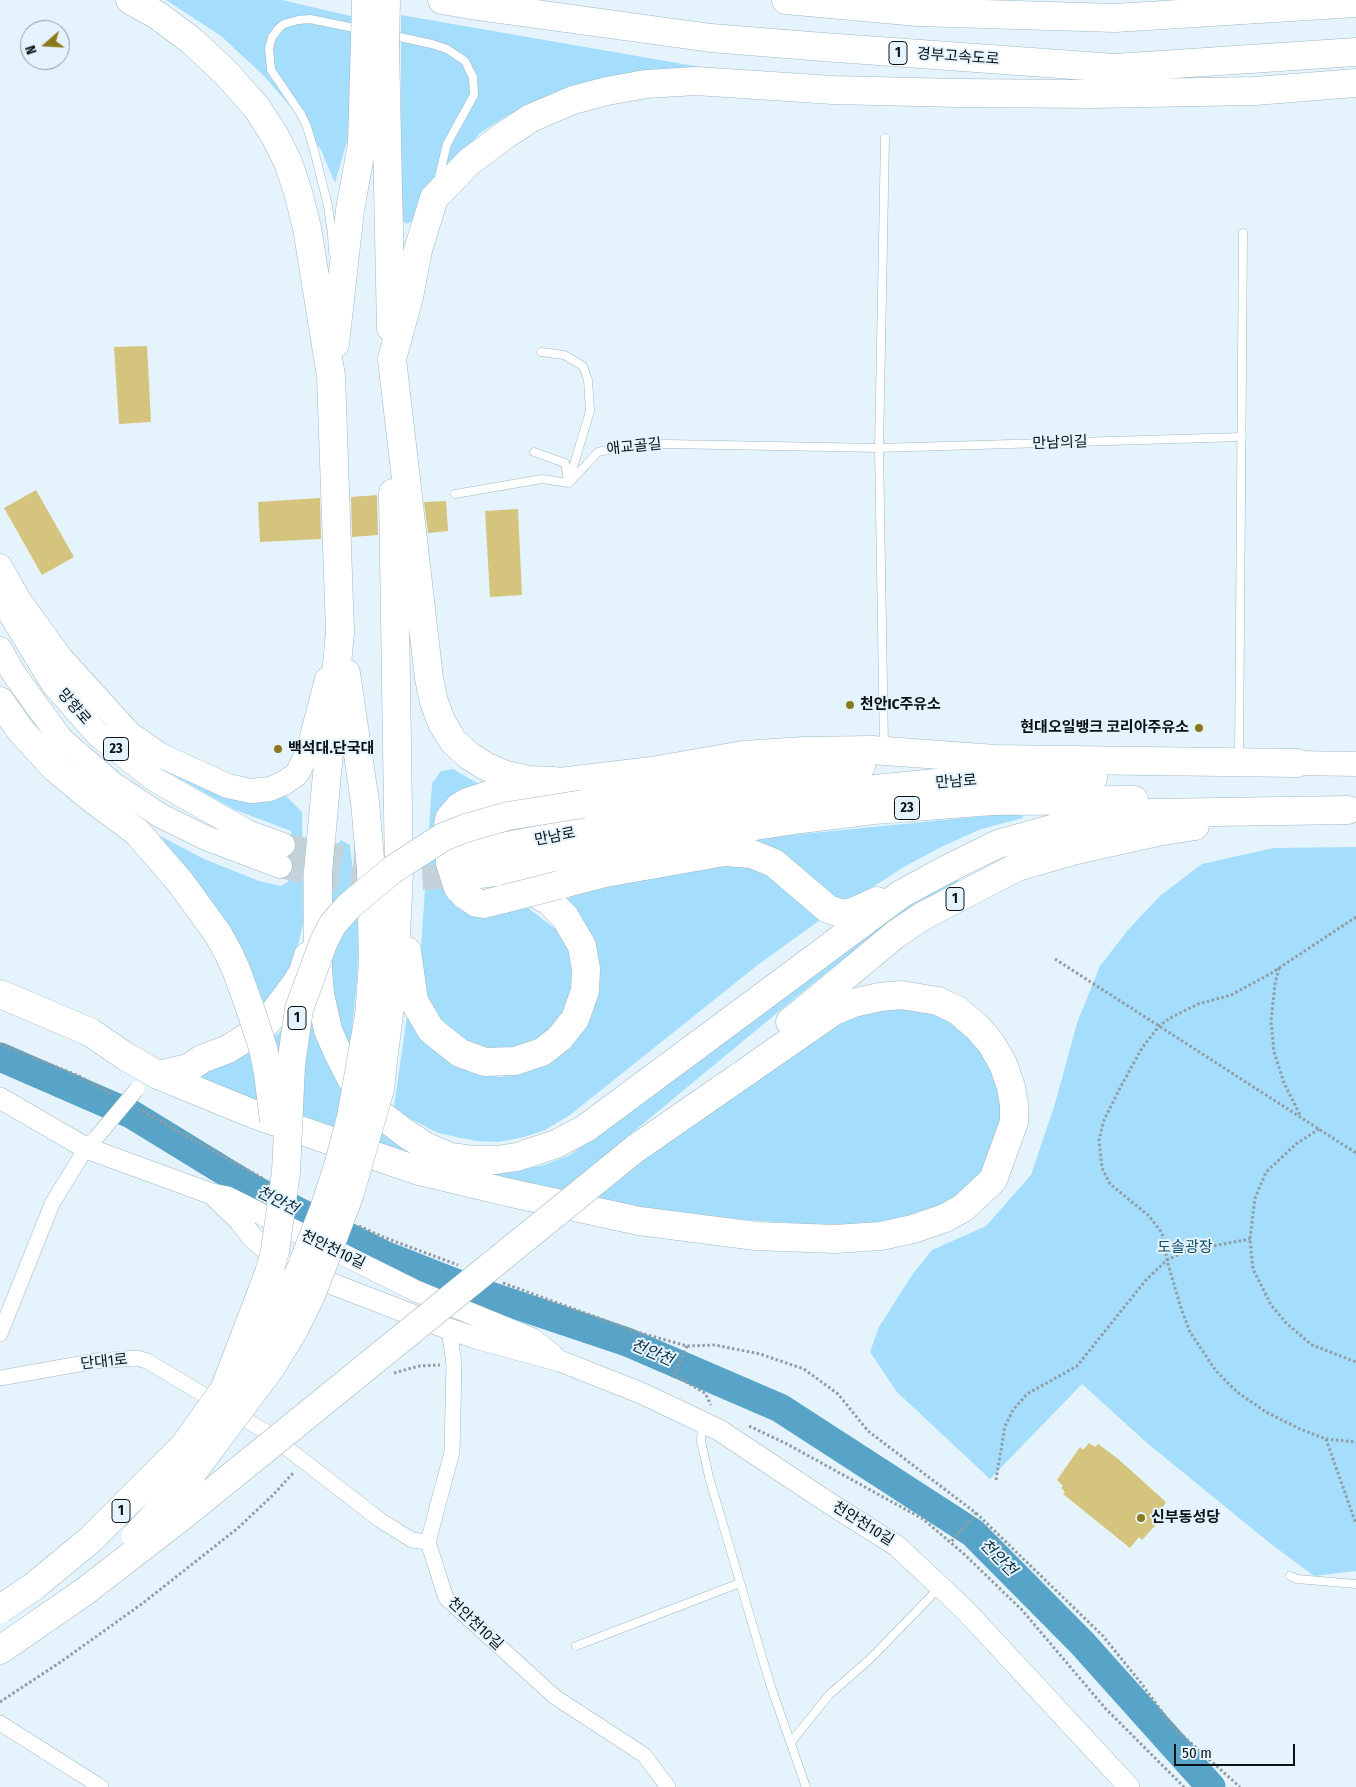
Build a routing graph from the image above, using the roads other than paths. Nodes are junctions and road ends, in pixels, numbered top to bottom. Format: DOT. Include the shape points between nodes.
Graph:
graph roads {
  1 [pos="130,0"];
  2 [pos="366,0"];
  3 [pos="386,0"];
  4 [pos="442,0"];
  5 [pos="786,0"];
  6 [pos="1356,3"];
  7 [pos="375,42"];
  8 [pos="1356,52"];
  9 [pos="1356,83"];
  10 [pos="885,138"];
  11 [pos="434,198"];
  12 [pos="1243,233"];
  13 [pos="332,260"];
  14 [pos="329,301"];
  15 [pos="541,352"];
  16 [pos="392,359"];
  17 [pos="331,376"];
  18 [pos="1242,437"];
  19 [pos="880,448"];
  20 [pos="534,452"];
  21 [pos="568,482"];
  22 [pos="455,494"];
  23 [pos="0,566"];
  24 [pos="0,598"];
  25 [pos="340,632"];
  26 [pos="2,652"];
  27 [pos="0,701"];
  28 [pos="884,750"];
  29 [pos="995,758"];
  30 [pos="1239,762"];
  31 [pos="1296,763"];
  32 [pos="1356,764"];
  33 [pos="554,781"];
  34 [pos="1352,810"];
  35 [pos="471,864"];
  36 [pos="953,866"];
  37 [pos="399,873"];
  38 [pos="318,913"];
  39 [pos="0,994"];
  40 [pos="374,1048"];
  41 [pos="125,1056"];
  42 [pos="202,1059"];
  43 [pos="147,1082"];
  44 [pos="0,1098"];
  45 [pos="91,1143"];
  46 [pos="635,1149"];
  47 [pos="212,1194"];
  48 [pos="448,1330"];
  49 [pos="0,1334"];
  50 [pos="239,1352"];
  51 [pos="560,1361"];
  52 [pos="0,1378"];
  53 [pos="224,1400"];
  54 [pos="709,1417"];
  55 [pos="428,1542"];
  56 [pos="1290,1576"];
  57 [pos="740,1583"];
  58 [pos="1356,1584"];
  59 [pos="941,1586"];
  60 [pos="84,1592"];
  61 [pos="0,1609"];
  62 [pos="576,1646"];
  63 [pos="0,1650"];
  64 [pos="0,1723"];
  65 [pos="792,1742"];
  66 [pos="101,1787"];
  67 [pos="668,1787"];
  68 [pos="806,1787"];
  69 [pos="1129,1787"];
  1 -- 17 [label="highway" via="185,36 226,72 257,108 275,136 288,162 307,228"];
  2 -- 7 [label="highway, bridge"];
  3 -- 7 [label="highway, bridge"];
  4 -- 8 [label="highway, 경부고속도로 / 1" via="711,38 1115,68"];
  5 -- 6 [label="highway" via="918,12 1115,18"];
  7 -- 16 [label="highway"];
  7 -- 17 [label="highway" via="350,210"];
  9 -- 11 [label="highway" via="1255,91 1091,94 957,94 696,81 646,84 573,100 531,118 469,162"];
  10 -- 19 [label="lane"];
  11 -- 13 [label="lane" via="447,144 474,95 474,80 467,64 447,49 432,44 310,19 284,24 270,42 270,64 305,123 314,150 331,222"];
  11 -- 16 [label="highway"];
  12 -- 18 [label="lane"];
  14 -- 17 [label="lane"];
  15 -- 21 [label="lane" via="564,355 583,366 588,380 590,411"];
  16 -- 33 [label="highway" via="429,678 442,723 453,741 485,766 528,780"];
  16 -- 37 [label="highway"];
  17 -- 25 [label="highway"];
  18 -- 19 [label="lane, 만남의길"];
  18 -- 30 [label="lane"];
  19 -- 21 [label="lane, 애교골길" via="633,445 598,452"];
  19 -- 28 [label="lane"];
  20 -- 21 [label="lane" via="565,463"];
  21 -- 22 [label="lane" via="542,479"];
  23 -- 25 [label="main road" via="19,600 61,658 129,733 160,755 228,786 251,791 270,789 297,774 308,752"];
  24 -- 26 [label="main road, 망향로 / 23" via="53,684 98,735 154,779 247,832 282,856 206,838 161,816 113,784 61,738 14,674"];
  25 -- 38 [label="highway" via="320,853"];
  25 -- 40 [label="highway" via="365,802 371,870 374,963 369,1016"];
  27 -- 50 [label="highway, bridge" via="21,731 56,768 137,832 181,883 218,934 237,972 263,1048 274,1115 275,1144 273,1184 261,1259"];
  28 -- 29 [label="highway"];
  28 -- 33 [label="highway" via="743,755 652,771"];
  29 -- 30 [label="highway, 1"];
  29 -- 50 [label="highway, 1, bridge" via="855,766 714,783 508,816 443,837 392,870 333,924 299,1009 291,1065 286,1172 275,1251"];
  30 -- 31 [label="highway, 1"];
  31 -- 32 [label="main road, 만남로"];
  31 -- 35 [label="highway, 만남로 / 23" via="1146,776 956,781 834,793 638,821"];
  33 -- 36 [label="highway, bridge" via="467,802 458,807 449,819 450,863 458,888 476,903 484,904 605,874 724,852 752,854 774,863 828,908 844,914"];
  34 -- 35 [label="highway, 만남로 / 23" via="1121,800 992,801 801,819 716,832 560,864"];
  34 -- 36 [label="highway" via="1179,812 1107,818 998,844"];
  34 -- 46 [label="highway, 1" via="1158,832 1017,867 923,916 896,934"];
  35 -- 37 [label="highway" via="549,901 565,917 582,946 585,991 575,1019 559,1039 542,1052 516,1062 485,1062 460,1053 431,1030 414,1001"];
  36 -- 38 [label="highway" via="901,894 586,1128 556,1144 517,1157 496,1160 450,1157 425,1146 391,1124 366,1101 338,1053 323,1011 318,970"];
  37 -- 40 [label="highway" via="394,976"];
  38 -- 42 [label="highway" via="304,972 268,1021 228,1049"];
  39 -- 41 [label="highway" via="90,1032"];
  40 -- 53 [label="highway, bridge" via="324,1209 300,1271"];
  40 -- 60 [label="highway, bridge" via="380,1089 349,1196 295,1328 272,1366 186,1481"];
  41 -- 42 [label="highway"];
  41 -- 43 [label="highway"];
  42 -- 43 [label="highway" via="189,1068"];
  43 -- 45 [label="street, bridge"];
  43 -- 46 [label="highway" via="256,1115 419,1171 511,1193 639,1220 756,1236 834,1239 881,1236 913,1229 962,1208 992,1180 1014,1122 1014,1104 1003,1064 991,1042 957,1010 938,1001 901,995 880,996 853,1002 834,1011"];
  44 -- 45 [label="street, 천안천10길"];
  45 -- 47 [label="street, 천안천10길"];
  45 -- 49 [label="street" via="52,1204"];
  46 -- 60 [label="highway, 1, bridge"];
  47 -- 48 [label="street, 천안천10길" via="252,1237 291,1268"];
  47 -- 51 [label="street, 천안천10길" via="227,1197 416,1291 533,1338"];
  48 -- 51 [label="street, 천안천10길"];
  48 -- 55 [label="street" via="454,1364 452,1452"];
  50 -- 53 [label="highway, 1, bridge"];
  51 -- 54 [label="street, 천안천10길"];
  52 -- 53 [label="street, 단대1로" via="96,1361 137,1358"];
  53 -- 55 [label="street, 단대1로" via="380,1520 412,1540"];
  53 -- 61 [label="highway, 1, bridge" via="184,1446 97,1534 33,1587"];
  54 -- 57 [label="lane" via="701,1429 700,1441"];
  54 -- 59 [label="street, 천안천10길" via="897,1546"];
  55 -- 67 [label="street, 천안천10길" via="446,1598 555,1697 644,1755"];
  56 -- 58 [label="lane"];
  57 -- 62 [label="lane"];
  57 -- 65 [label="lane" via="770,1684"];
  59 -- 65 [label="lane" via="829,1696"];
  59 -- 69 [label="street, 천안천10길"];
  60 -- 63 [label="highway, 1"];
  64 -- 66 [label="street"];
  65 -- 68 [label="lane"];
}
